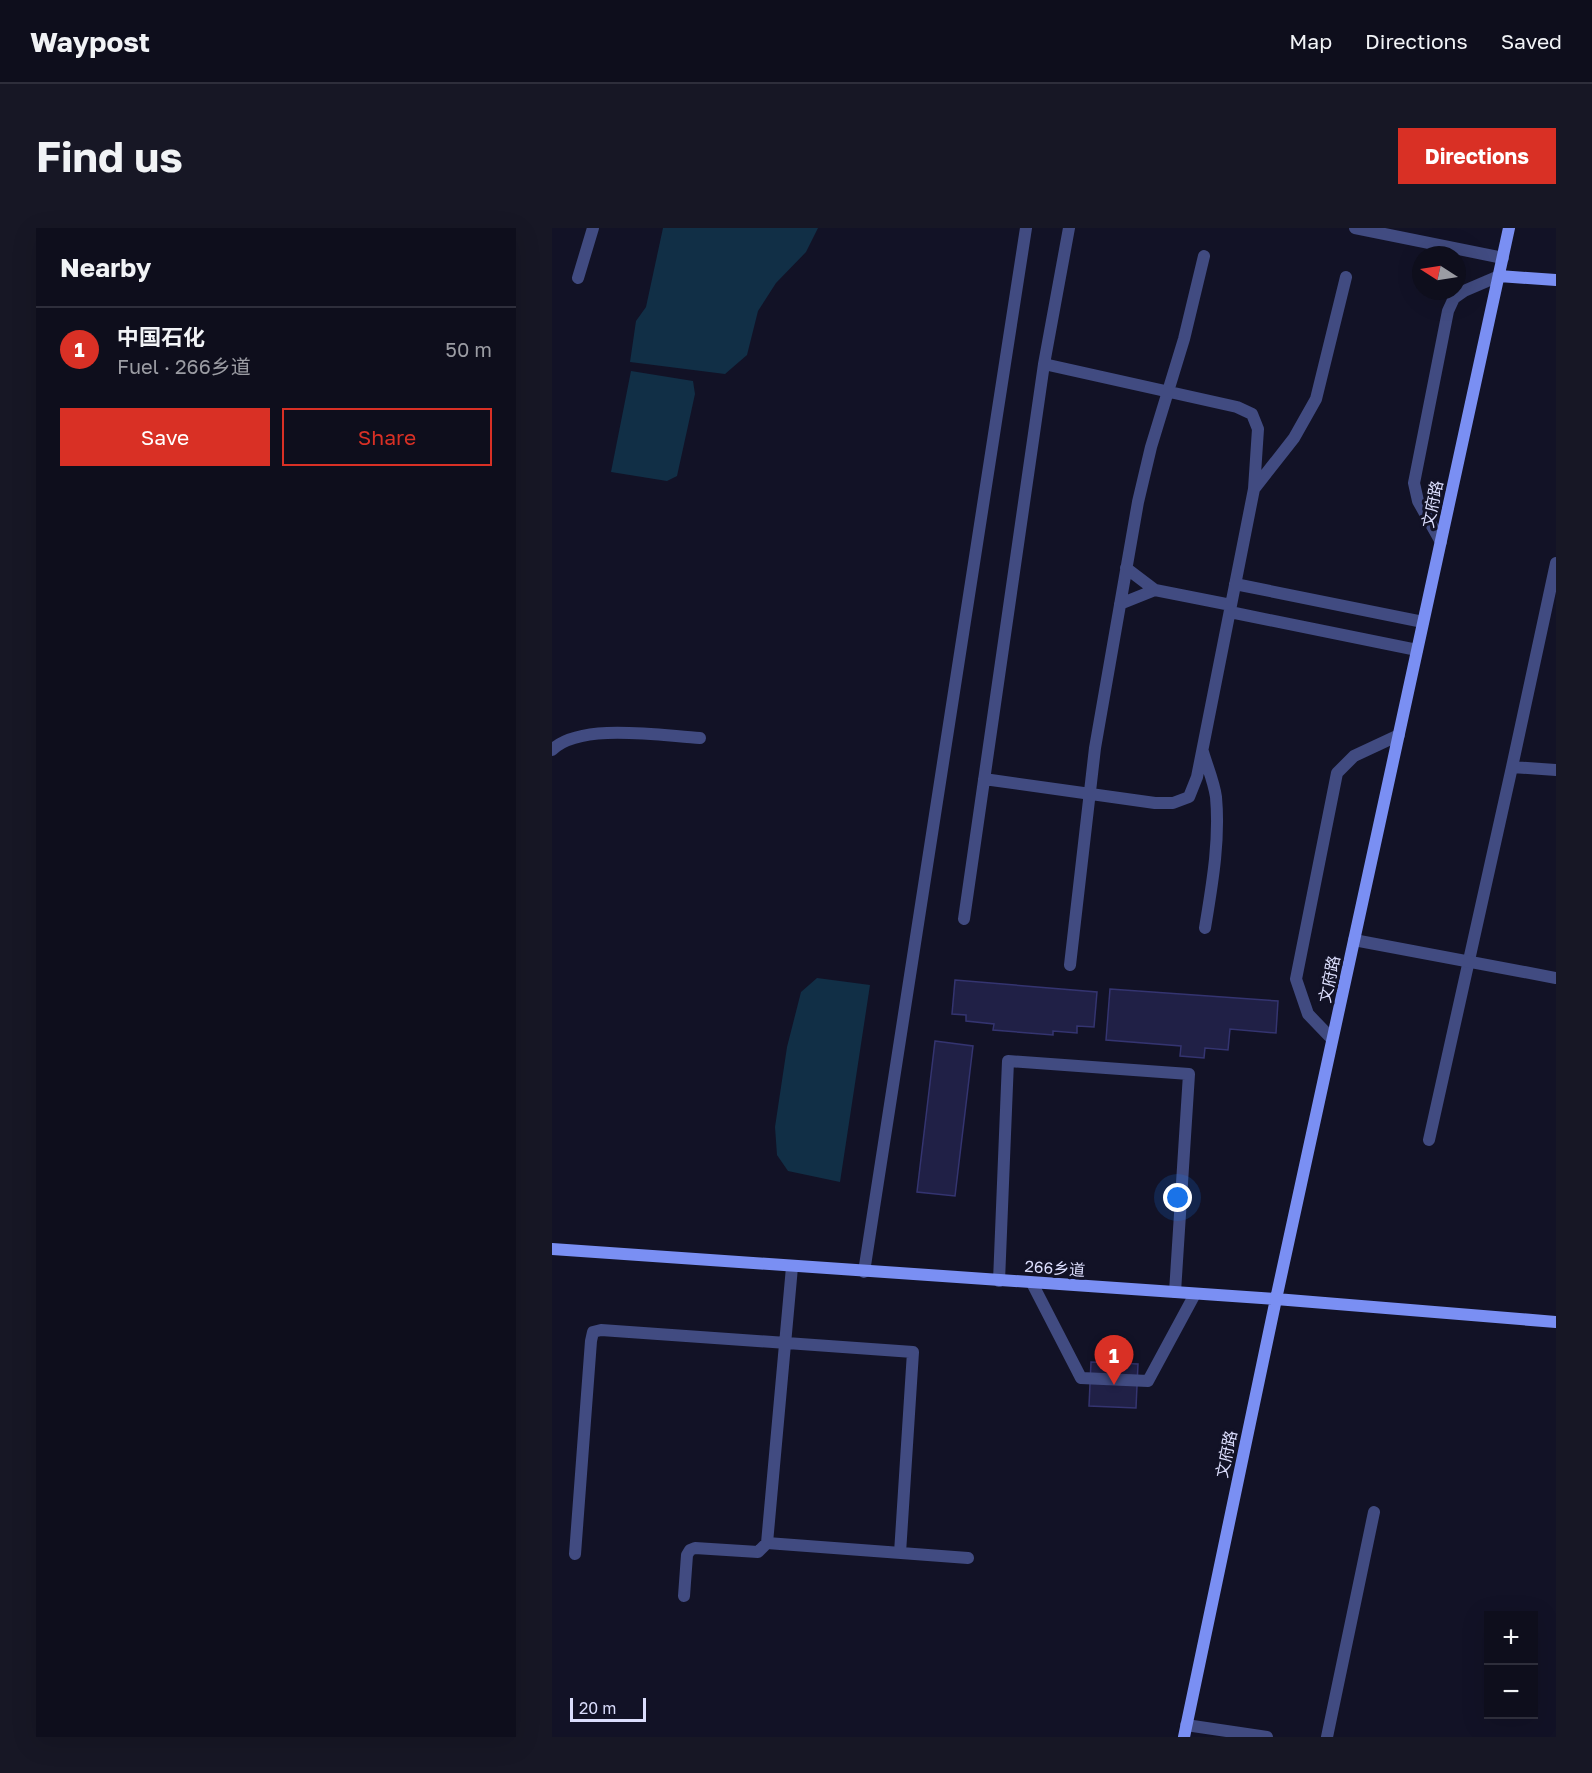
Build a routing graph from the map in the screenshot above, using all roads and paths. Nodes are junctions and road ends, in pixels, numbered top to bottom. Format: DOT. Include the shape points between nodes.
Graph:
graph roads {
  1 [pos="593,228"];
  2 [pos="1026,228"];
  3 [pos="1069,228"];
  4 [pos="1355,228"];
  5 [pos="1509,228"];
  6 [pos="1395,232"];
  7 [pos="1204,256"];
  8 [pos="1503,258"];
  9 [pos="1499,276"];
  10 [pos="1346,277"];
  11 [pos="578,278"];
  12 [pos="1556,280"];
  13 [pos="1044,364"];
  14 [pos="1168,392"];
  15 [pos="1254,489"];
  16 [pos="1441,542"];
  17 [pos="1556,563"];
  18 [pos="1126,568"];
  19 [pos="1235,584"];
  20 [pos="1155,590"];
  21 [pos="1120,604"];
  22 [pos="1231,608"];
  23 [pos="1423,622"];
  24 [pos="1417,650"];
  25 [pos="1399,735"];
  26 [pos="700,738"];
  27 [pos="552,750"];
  28 [pos="1203,750"];
  29 [pos="1512,767"];
  30 [pos="1556,770"];
  31 [pos="984,779"];
  32 [pos="1090,795"];
  33 [pos="964,920"];
  34 [pos="1205,928"];
  35 [pos="1354,940"];
  36 [pos="1469,962"];
  37 [pos="1070,965"];
  38 [pos="1556,978"];
  39 [pos="1332,1039"];
  40 [pos="1429,1140"];
  41 [pos="552,1249"];
  42 [pos="792,1267"];
  43 [pos="864,1272"];
  44 [pos="999,1281"];
  45 [pos="1032,1283"];
  46 [pos="1175,1292"];
  47 [pos="1196,1294"];
  48 [pos="1276,1299"];
  49 [pos="1556,1322"];
  50 [pos="785,1343"];
  51 [pos="1374,1512"];
  52 [pos="767,1543"];
  53 [pos="900,1553"];
  54 [pos="575,1554"];
  55 [pos="968,1558"];
  56 [pos="684,1596"];
  57 [pos="1185,1731"];
  58 [pos="1267,1737"];
  59 [pos="1327,1737"];
  1 -- 11 [label="street"];
  2 -- 43 [label="street"];
  3 -- 13 [label="street"];
  4 -- 6 [label="street"];
  5 -- 8 [label="street, 文府路"];
  6 -- 8 [label="street"];
  7 -- 14 [label="street"];
  8 -- 9 [label="street, 文府路"];
  9 -- 12 [label="street"];
  9 -- 16 [label="street, 文府路"];
  9 -- 16 [label="street" via="1464,291 1454,298 1448,311 1414,483 1418,501"];
  10 -- 15 [label="street" via="1316,399 1294,438"];
  13 -- 14 [label="street"];
  13 -- 31 [label="street"];
  14 -- 15 [label="street" via="1252,414 1258,429"];
  14 -- 18 [label="street" via="1140,491"];
  15 -- 19 [label="street"];
  16 -- 23 [label="street, 文府路"];
  17 -- 29 [label="street"];
  18 -- 20 [label="street"];
  18 -- 21 [label="street"];
  19 -- 22 [label="street"];
  19 -- 23 [label="street"];
  20 -- 21 [label="street"];
  20 -- 22 [label="street"];
  21 -- 32 [label="street"];
  22 -- 24 [label="street"];
  22 -- 28 [label="street"];
  23 -- 24 [label="street, 文府路"];
  24 -- 25 [label="street, 文府路"];
  25 -- 35 [label="street, 文府路"];
  25 -- 39 [label="street" via="1354,756 1337,773 1296,979 1308,1014"];
  26 -- 27 [label="street" via="604,732 568,739"];
  28 -- 32 [label="street" via="1189,797 1173,803 1155,803"];
  28 -- 34 [label="street" via="1215,795 1216,828"];
  29 -- 30 [label="street"];
  29 -- 36 [label="street"];
  31 -- 32 [label="street"];
  31 -- 33 [label="street"];
  32 -- 37 [label="street"];
  35 -- 36 [label="street"];
  35 -- 39 [label="street, 文府路"];
  36 -- 38 [label="street"];
  36 -- 40 [label="street"];
  39 -- 48 [label="street, 文府路"];
  41 -- 42 [label="street, 266乡道"];
  42 -- 43 [label="street, 266乡道"];
  42 -- 50 [label="street"];
  43 -- 44 [label="street, 266乡道"];
  44 -- 45 [label="street, 266乡道"];
  44 -- 46 [label="street" via="1008,1061 1189,1074"];
  45 -- 46 [label="street, 266乡道"];
  45 -- 47 [label="street" via="1080,1378 1148,1381"];
  46 -- 47 [label="street, 266乡道"];
  47 -- 48 [label="street, 266乡道"];
  48 -- 49 [label="street, 266乡道"];
  48 -- 57 [label="street, 文府路"];
  50 -- 52 [label="street"];
  50 -- 53 [label="street" via="913,1352"];
  50 -- 54 [label="street" via="592,1332"];
  51 -- 59 [label="street"];
  52 -- 53 [label="street"];
  52 -- 56 [label="street" via="758,1552 690,1550"];
  53 -- 55 [label="street"];
  57 -- 58 [label="street"];
}
